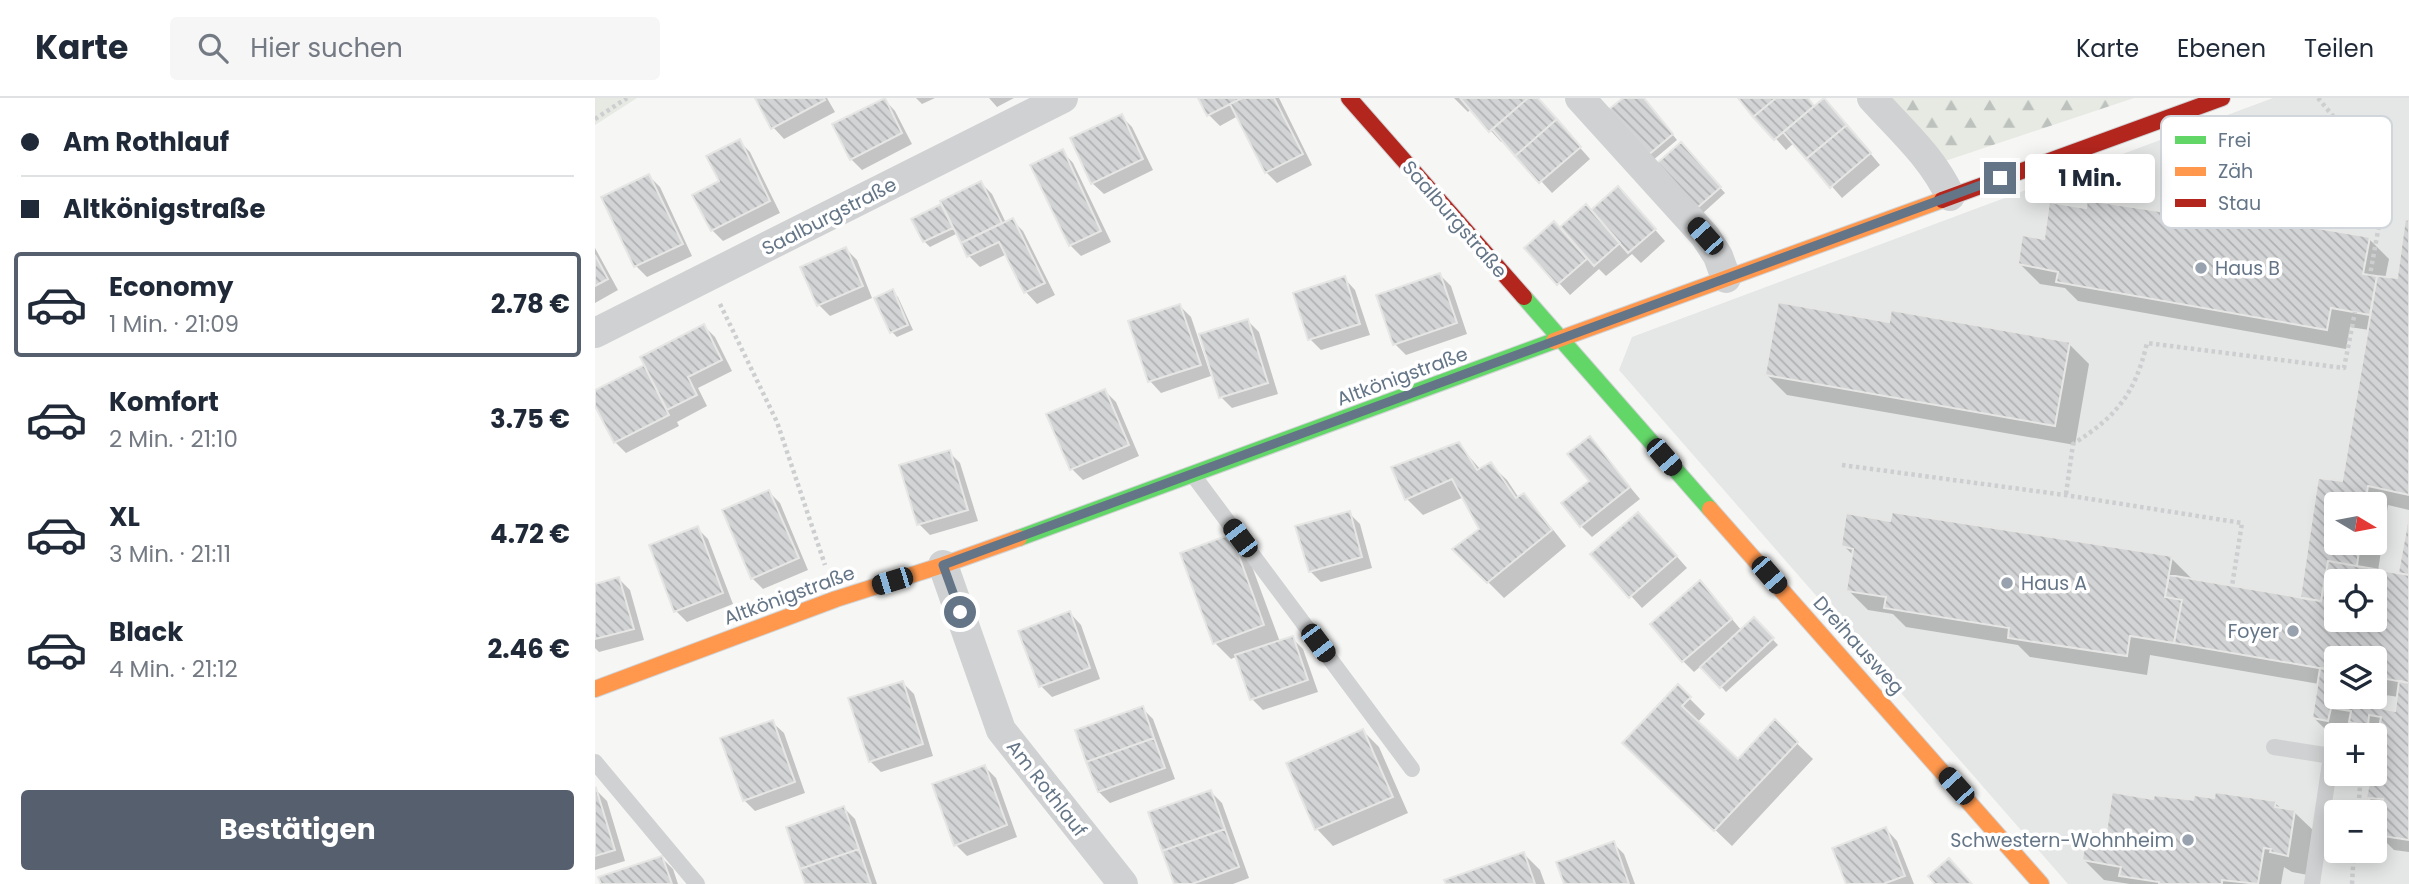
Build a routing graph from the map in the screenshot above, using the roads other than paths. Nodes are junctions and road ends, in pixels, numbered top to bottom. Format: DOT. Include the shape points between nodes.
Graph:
graph roads {
  1 [pos="1063,98"];
  2 [pos="1349,98"];
  3 [pos="1872,98"];
  4 [pos="2222,98"];
  5 [pos="1582,99"];
  6 [pos="2172,116"];
  7 [pos="2161,120"];
  8 [pos="1950,196"];
  9 [pos="1725,278"];
  10 [pos="595,333"];
  11 [pos="1560,340"];
  12 [pos="1193,475"];
  13 [pos="943,565"];
  14 [pos="595,690"];
  15 [pos="2274,747"];
  16 [pos="2324,755"];
  17 [pos="595,762"];
  18 [pos="1412,769"];
  19 [pos="2327,786"];
  20 [pos="697,884"];
  21 [pos="1123,884"];
  22 [pos="2041,884"];
  23 [pos="2312,884"];
  1 -- 10 [label="street, Saalburgstraße"];
  2 -- 11 [label="street, Saalburgstraße"];
  3 -- 8 [label="street" via="1929,161"];
  4 -- 6 [label="street, Altkönigstraße"];
  5 -- 9 [label="street" via="1705,236"];
  7 -- 8 [label="street, Altkönigstraße"];
  8 -- 9 [label="street, Altkönigstraße"];
  9 -- 11 [label="street, Altkönigstraße"];
  11 -- 12 [label="street, Altkönigstraße"];
  11 -- 22 [label="street, Dreihausweg"];
  12 -- 13 [label="street, Altkönigstraße"];
  12 -- 18 [label="lane"];
  13 -- 14 [label="street, Altkönigstraße" via="836,599"];
  13 -- 21 [label="street, Am Rothlauf" via="1001,730"];
  15 -- 16 [label="lane"];
  17 -- 20 [label="lane"];
  19 -- 23 [label="lane"];
}
